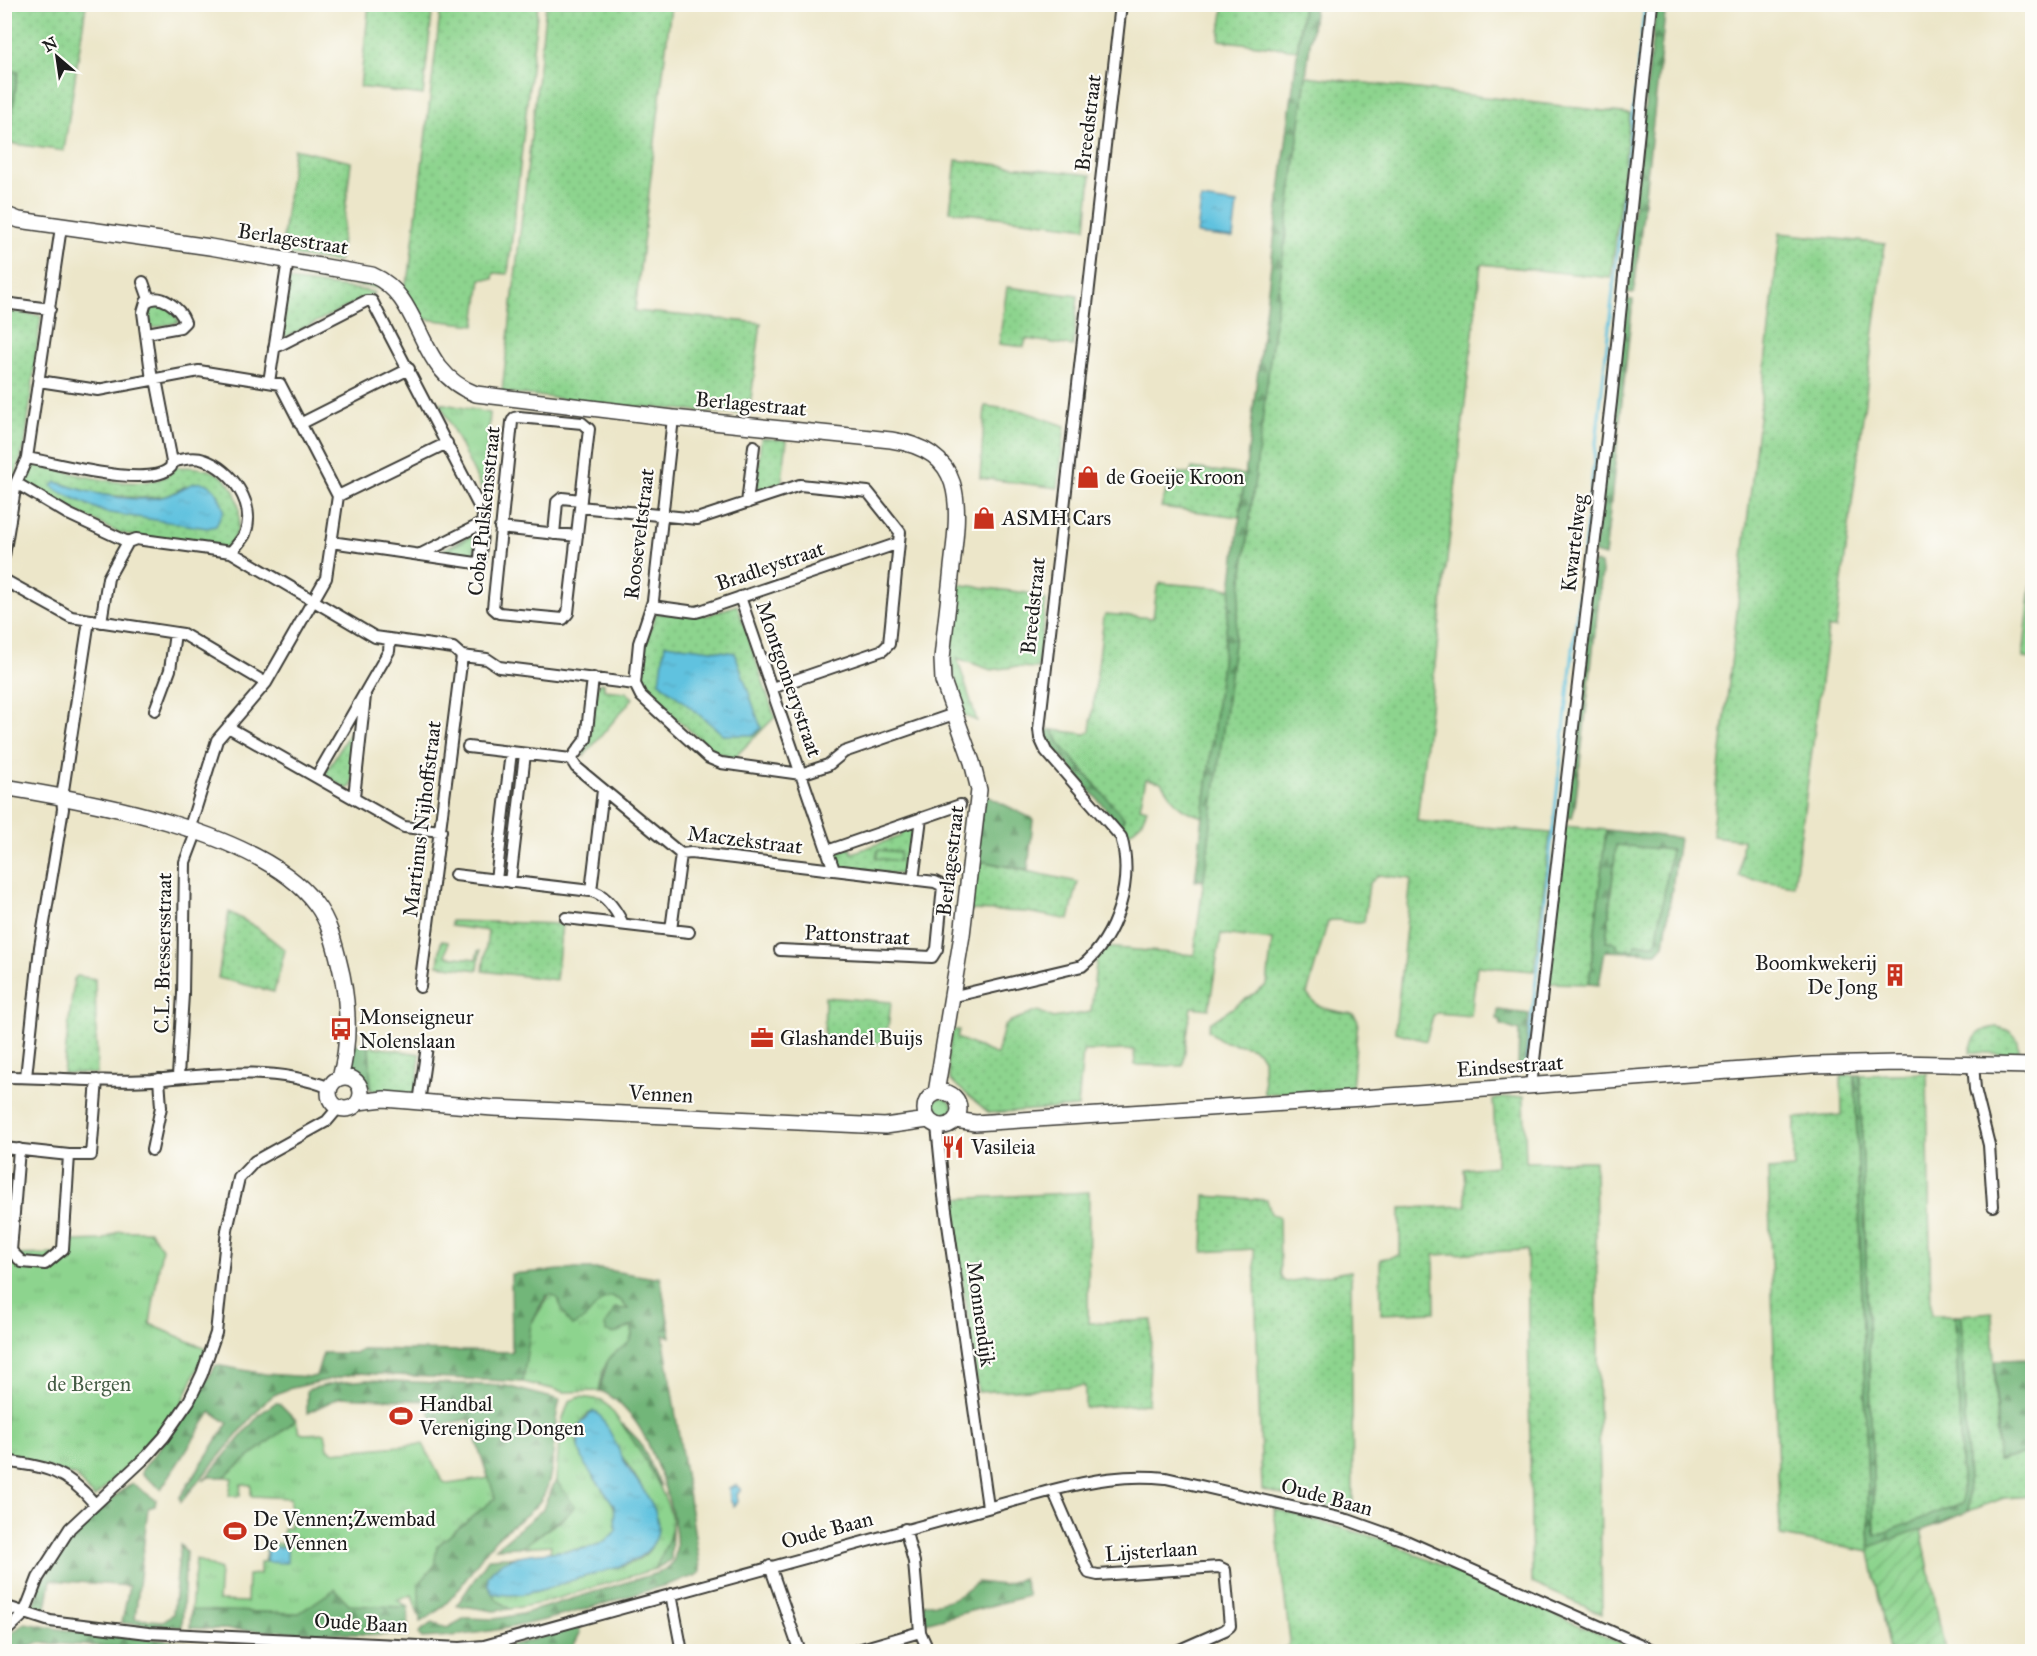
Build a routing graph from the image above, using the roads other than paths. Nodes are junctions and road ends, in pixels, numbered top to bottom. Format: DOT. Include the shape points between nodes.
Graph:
graph roads {
  1 [pos="1121,4"];
  2 [pos="1653,4"];
  3 [pos="4,214"];
  4 [pos="61,226"];
  5 [pos="288,260"];
  6 [pos="143,282"];
  7 [pos="148,300"];
  8 [pos="4,303"];
  9 [pos="50,309"];
  10 [pos="147,333"];
  11 [pos="274,348"];
  12 [pos="409,369"];
  13 [pos="154,380"];
  14 [pos="39,381"];
  15 [pos="269,382"];
  16 [pos="673,418"];
  17 [pos="300,424"];
  18 [pos="447,443"];
  19 [pos="754,446"];
  20 [pos="27,458"];
  21 [pos="172,462"];
  22 [pos="16,483"];
  23 [pos="338,496"];
  24 [pos="747,502"];
  25 [pos="580,503"];
  26 [pos="661,515"];
  27 [pos="483,523"];
  28 [pos="7,527"];
  29 [pos="500,528"];
  30 [pos="554,534"];
  31 [pos="577,536"];
  32 [pos="128,542"];
  33 [pos="331,542"];
  34 [pos="899,543"];
  35 [pos="231,552"];
  36 [pos="419,555"];
  37 [pos="4,556"];
  38 [pos="4,580"];
  39 [pos="740,597"];
  40 [pos="314,602"];
  41 [pos="652,606"];
  42 [pos="89,620"];
  43 [pos="102,622"];
  44 [pos="175,633"];
  45 [pos="390,639"];
  46 [pos="462,656"];
  47 [pos="593,678"];
  48 [pos="266,683"];
  49 [pos="635,684"];
  50 [pos="772,688"];
  51 [pos="365,692"];
  52 [pos="155,710"];
  53 [pos="954,714"];
  54 [pos="228,727"];
  55 [pos="468,747"];
  56 [pos="511,752"];
  57 [pos="525,754"];
  58 [pos="572,759"];
  59 [pos="801,774"];
  60 [pos="317,776"];
  61 [pos="4,787"];
  62 [pos="603,790"];
  63 [pos="62,797"];
  64 [pos="354,797"];
  65 [pos="960,805"];
  66 [pos="921,818"];
  67 [pos="193,831"];
  68 [pos="441,831"];
  69 [pos="827,851"];
  70 [pos="681,854"];
  71 [pos="834,870"];
  72 [pos="455,875"];
  73 [pos="913,879"];
  74 [pos="496,880"];
  75 [pos="510,882"];
  76 [pos="591,891"];
  77 [pos="566,918"];
  78 [pos="623,924"];
  79 [pos="671,930"];
  80 [pos="689,932"];
  81 [pos="780,950"];
  82 [pos="932,957"];
  83 [pos="420,987"];
  84 [pos="951,997"];
  85 [pos="427,1046"];
  86 [pos="1973,1063"];
  87 [pos="2032,1066"];
  88 [pos="178,1076"];
  89 [pos="4,1077"];
  90 [pos="26,1077"];
  91 [pos="159,1079"];
  92 [pos="97,1080"];
  93 [pos="1531,1086"];
  94 [pos="348,1087"];
  95 [pos="942,1093"];
  96 [pos="419,1103"];
  97 [pos="338,1108"];
  98 [pos="958,1114"];
  99 [pos="930,1118"];
  100 [pos="4,1148"];
  101 [pos="19,1149"];
  102 [pos="152,1150"];
  103 [pos="69,1155"];
  104 [pos="1993,1206"];
  105 [pos="4,1461"];
  106 [pos="1053,1490"];
  107 [pos="94,1503"];
  108 [pos="988,1507"];
  109 [pos="905,1529"];
  110 [pos="770,1566"];
  111 [pos="671,1594"];
  112 [pos="4,1606"];
  113 [pos="24,1614"];
  114 [pos="920,1632"];
  115 [pos="4,1633"];
  116 [pos="1637,1648"];
  117 [pos="682,1652"];
  118 [pos="800,1652"];
  119 [pos="851,1652"];
  120 [pos="929,1652"];
  121 [pos="1175,1652"];
  122 [pos="1657,1652"];
  1 -- 84 [label="street, Breedstraat" via="1039,729 1046,751 1121,837 1125,851 1121,900 1105,942 1082,966"];
  2 -- 93 [label="street, Kwartelweg"];
  3 -- 4 [label="street, Berlagestraat"];
  4 -- 5 [label="street, Berlagestraat"];
  4 -- 9 [label="street"];
  5 -- 11 [label="street"];
  5 -- 16 [label="street, Berlagestraat" via="361,272 386,282 401,298 439,369 464,390"];
  6 -- 7 [label="street"];
  7 -- 10 [label="street" via="143,312"];
  7 -- 10 [label="street" via="172,305 185,322 180,327"];
  8 -- 9 [label="street"];
  9 -- 14 [label="street"];
  10 -- 13 [label="street"];
  11 -- 12 [label="street" via="372,301"];
  11 -- 15 [label="street"];
  12 -- 17 [label="street"];
  12 -- 18 [label="street"];
  13 -- 14 [label="street" via="98,390"];
  13 -- 15 [label="street" via="199,372"];
  13 -- 21 [label="street"];
  14 -- 20 [label="street"];
  15 -- 17 [label="street" via="280,384"];
  16 -- 26 [label="street, Rooseveltstraat"];
  16 -- 53 [label="street, Berlagestraat" via="900,441 926,450 941,462 958,500 942,659 943,681"];
  17 -- 23 [label="street"];
  18 -- 23 [label="street"];
  18 -- 27 [label="street" via="483,514"];
  19 -- 24 [label="street"];
  20 -- 21 [label="street" via="128,476 162,474"];
  20 -- 22 [label="street"];
  21 -- 35 [label="street" via="202,459 230,477 240,490 247,521 244,534"];
  22 -- 28 [label="street"];
  22 -- 32 [label="street" via="68,514"];
  23 -- 33 [label="street, C.L. Bressersstraat"];
  24 -- 26 [label="street" via="697,519"];
  24 -- 34 [label="street" via="800,485 868,492 900,532"];
  25 -- 26 [label="street"];
  25 -- 29 [label="street, Coba Pulskensstraat" via="587,425 514,418"];
  25 -- 30 [label="street" via="562,498 557,502"];
  25 -- 31 [label="street"];
  26 -- 41 [label="street, Rooseveltstraat"];
  27 -- 36 [label="street"];
  27 -- 36 [label="street, Coba Pulskensstraat" via="478,562"];
  28 -- 37 [label="street"];
  29 -- 30 [label="street"];
  29 -- 31 [label="street, Coba Pulskensstraat" via="494,610 559,620 567,617"];
  30 -- 31 [label="street"];
  32 -- 35 [label="street" via="136,539"];
  32 -- 43 [label="street" via="108,578"];
  33 -- 36 [label="street"];
  33 -- 40 [label="street, C.L. Bressersstraat" via="326,578"];
  34 -- 39 [label="street, Bradleystraat"];
  34 -- 50 [label="street" via="889,644 883,650"];
  35 -- 40 [label="street"];
  38 -- 42 [label="street" via="71,617"];
  39 -- 41 [label="street, Bradleystraat" via="696,612"];
  39 -- 50 [label="street, Montgomerystraat"];
  40 -- 45 [label="street" via="375,637"];
  40 -- 48 [label="street, C.L. Bressersstraat"];
  41 -- 49 [label="street, Rooseveltstraat" via="639,643"];
  42 -- 43 [label="street"];
  42 -- 63 [label="street"];
  43 -- 44 [label="street"];
  44 -- 48 [label="street"];
  44 -- 52 [label="street" via="170,670"];
  45 -- 46 [label="street" via="453,648"];
  45 -- 51 [label="street" via="389,651"];
  46 -- 47 [label="street" via="487,659 499,667"];
  46 -- 68 [label="street, Martinus Nijhoffstraat"];
  47 -- 49 [label="street"];
  47 -- 58 [label="street" via="586,739"];
  48 -- 54 [label="street, C.L. Bressersstraat"];
  49 -- 59 [label="street" via="641,696 709,758"];
  50 -- 59 [label="street, Montgomerystraat"];
  51 -- 60 [label="street"];
  51 -- 64 [label="street"];
  53 -- 59 [label="street" via="844,752 828,765"];
  53 -- 84 [label="street, Berlagestraat" via="979,790"];
  54 -- 60 [label="street" via="310,776"];
  54 -- 67 [label="street, C.L. Bressersstraat" via="214,747"];
  55 -- 56 [label="street"];
  56 -- 57 [label="street"];
  56 -- 74 [label="street"];
  57 -- 58 [label="street"];
  57 -- 75 [label="street"];
  58 -- 62 [label="street, Maczekstraat"];
  59 -- 69 [label="street, Montgomerystraat"];
  60 -- 64 [label="street"];
  61 -- 63 [label="street"];
  62 -- 70 [label="street, Maczekstraat"];
  62 -- 76 [label="street"];
  63 -- 67 [label="street"];
  63 -- 90 [label="street"];
  64 -- 68 [label="street" via="404,826"];
  65 -- 66 [label="street"];
  66 -- 69 [label="street"];
  66 -- 73 [label="street"];
  67 -- 88 [label="street, C.L. Bressersstraat" via="185,862"];
  67 -- 94 [label="street" via="272,865 317,904 332,937 345,989"];
  68 -- 83 [label="street, Martinus Nijhoffstraat"];
  69 -- 71 [label="street, Montgomerystraat"];
  70 -- 71 [label="street, Maczekstraat"];
  70 -- 79 [label="street"];
  71 -- 73 [label="street, Maczekstraat"];
  72 -- 74 [label="street"];
  73 -- 82 [label="street, Maczekstraat" via="939,883 944,891 937,949"];
  74 -- 75 [label="street"];
  75 -- 76 [label="street"];
  76 -- 78 [label="street" via="616,909"];
  77 -- 78 [label="street"];
  78 -- 79 [label="street"];
  79 -- 80 [label="street"];
  81 -- 82 [label="street, Pattonstraat"];
  84 -- 95 [label="street, Berlagestraat"];
  85 -- 96 [label="street"];
  86 -- 87 [label="street, Eindsestraat"];
  86 -- 93 [label="street, Eindsestraat" via="1812,1065"];
  86 -- 104 [label="street" via="1975,1089 1988,1139"];
  88 -- 91 [label="street"];
  88 -- 94 [label="street" via="221,1072"];
  89 -- 90 [label="street"];
  90 -- 92 [label="street"];
  91 -- 92 [label="street"];
  91 -- 102 [label="street" via="161,1107"];
  92 -- 103 [label="street" via="91,1155"];
  93 -- 98 [label="street, Eindsestraat" via="991,1122"];
  94 -- 96 [label="street, Vennen" via="384,1099"];
  94 -- 97 [label="street, Vennen" via="350,1108"];
  94 -- 97 [label="street" via="330,1100"];
  95 -- 98 [label="street" via="956,1099"];
  95 -- 99 [label="street" via="928,1098"];
  96 -- 99 [label="street, Vennen" via="885,1126"];
  97 -- 107 [label="street" via="327,1121 255,1161 239,1178 227,1230 218,1323 202,1374 164,1437"];
  98 -- 99 [label="street" via="945,1127"];
  99 -- 108 [label="street, Monnendijk"];
  100 -- 101 [label="street"];
  101 -- 103 [label="street"];
  101 -- 103 [label="street" via="11,1251 22,1262 45,1264 63,1249"];
  105 -- 107 [label="street" via="58,1472"];
  106 -- 108 [label="street, Oude Baan"];
  106 -- 116 [label="street, Oude Baan" via="1101,1478 1142,1476 1301,1507 1404,1540"];
  106 -- 121 [label="street, Lijsterlaan" via="1089,1573 1219,1566 1225,1570 1230,1626"];
  107 -- 113 [label="street" via="55,1548"];
  108 -- 109 [label="street, Oude Baan"];
  109 -- 110 [label="street, Oude Baan"];
  109 -- 114 [label="street" via="914,1562"];
  110 -- 111 [label="street, Oude Baan"];
  110 -- 118 [label="street"];
  111 -- 113 [label="street, Oude Baan" via="513,1640 460,1648 148,1633"];
  111 -- 117 [label="street"];
  112 -- 113 [label="street, Oude Baan"];
  113 -- 115 [label="street"];
  114 -- 119 [label="street"];
  114 -- 120 [label="street"];
  116 -- 122 [label="street, Oude Baan"];
}
